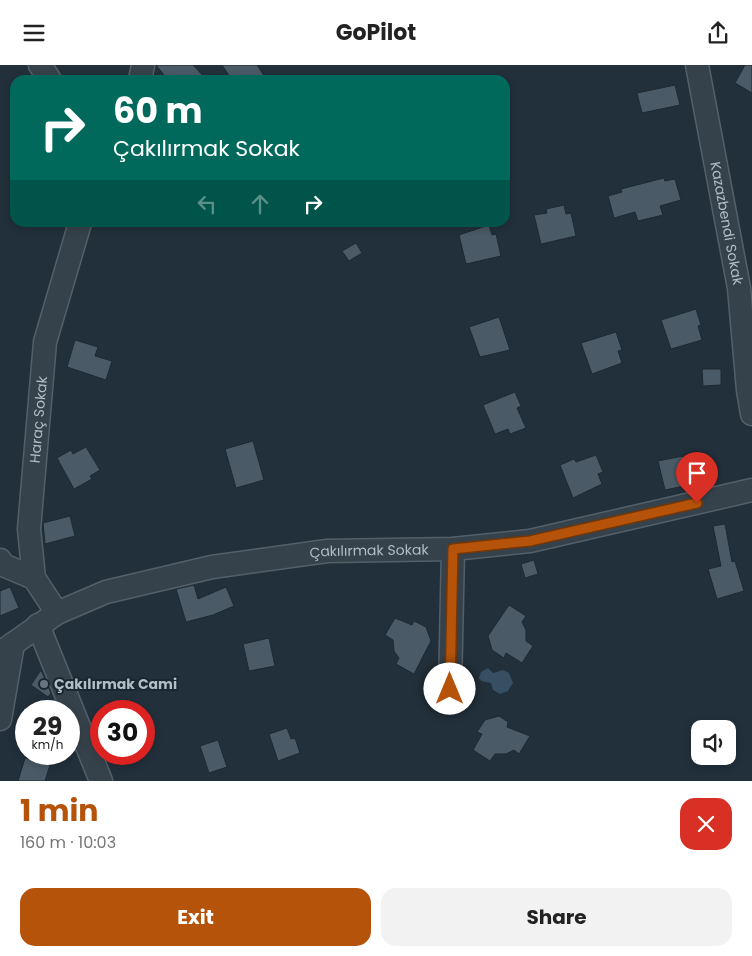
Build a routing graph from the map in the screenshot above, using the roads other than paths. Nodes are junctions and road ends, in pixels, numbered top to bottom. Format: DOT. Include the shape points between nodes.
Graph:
graph roads {
  1 [pos="697,65"];
  2 [pos="79,227"];
  3 [pos="752,414"];
  4 [pos="752,490"];
  5 [pos="453,549"];
  6 [pos="0,560"];
  7 [pos="34,578"];
  8 [pos="48,619"];
  9 [pos="6,649"];
  10 [pos="450,689"];
  11 [pos="0,719"];
  12 [pos="101,781"];
  1 -- 3 [label="street, Kazazbendi Sokak" via="739,288"];
  2 -- 7 [label="street, Haraç Sokak" via="45,342 29,529"];
  4 -- 5 [label="street, Çakılırmak Sokak" via="530,541"];
  5 -- 8 [label="street, Çakılırmak Sokak" via="327,551 212,567 106,592"];
  5 -- 10 [label="street"];
  6 -- 7 [label="street" via="3,565"];
  7 -- 8 [label="street, Haraç Sokak"];
  8 -- 9 [label="street, Çakılırmak Sokak"];
  8 -- 12 [label="street, Haraç Sokak"];
  9 -- 11 [label="street"];
}
